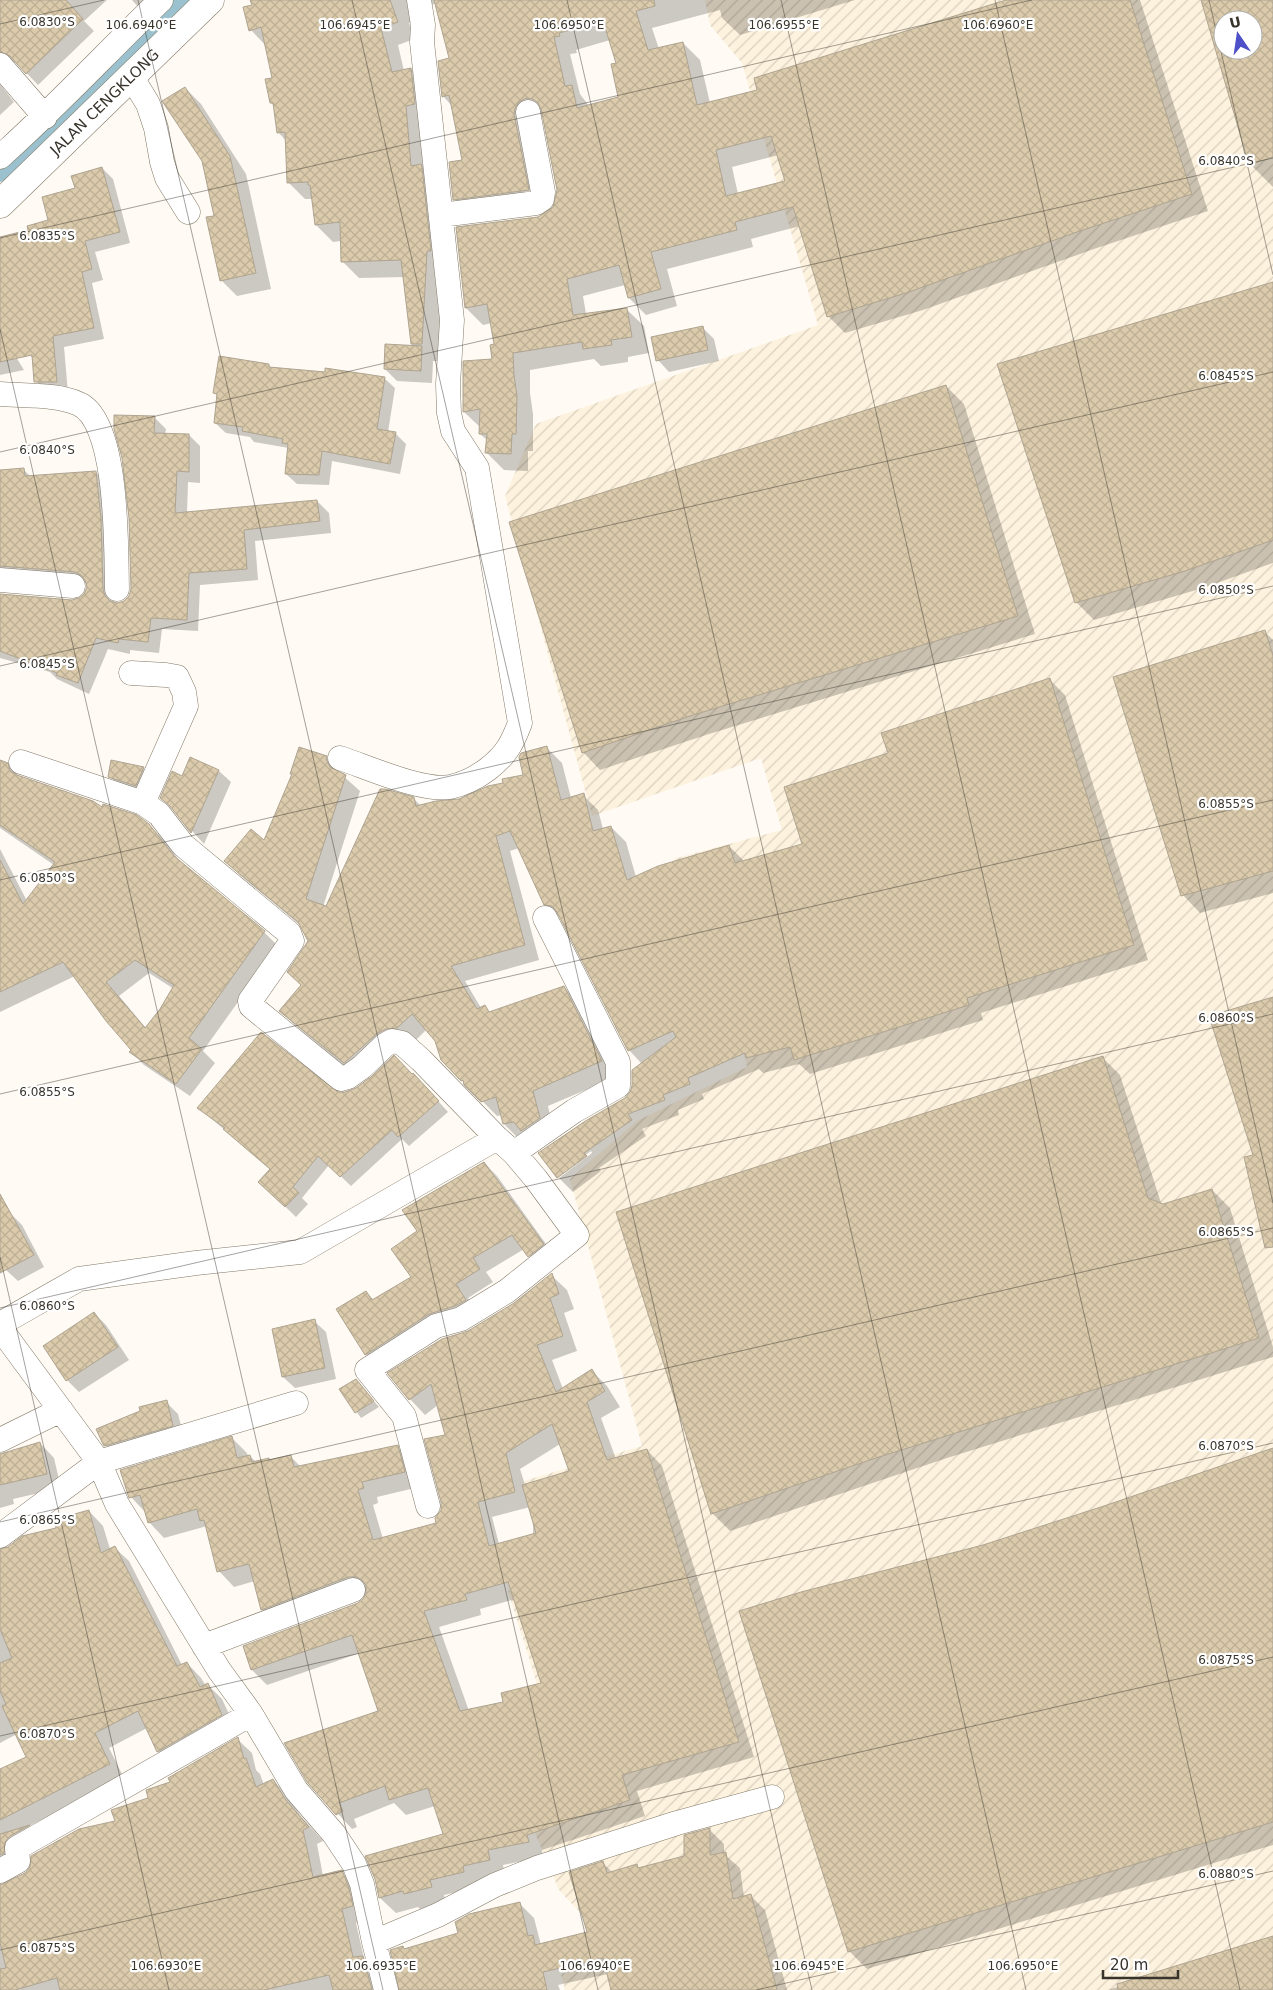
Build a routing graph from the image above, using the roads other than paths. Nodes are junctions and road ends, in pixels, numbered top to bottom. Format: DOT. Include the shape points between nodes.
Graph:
graph roads {
  1 [pos="161,0"];
  2 [pos="210,0"];
  3 [pos="419,0"];
  4 [pos="0,65"];
  5 [pos="131,76"];
  6 [pos="79,81"];
  7 [pos="103,103"];
  8 [pos="528,112"];
  9 [pos="45,116"];
  10 [pos="0,157"];
  11 [pos="0,204"];
  12 [pos="188,212"];
  13 [pos="441,215"];
  14 [pos="0,394"];
  15 [pos="0,580"];
  16 [pos="73,586"];
  17 [pos="117,589"];
  18 [pos="131,673"];
  19 [pos="340,758"];
  20 [pos="21,762"];
  21 [pos="143,803"];
  22 [pos="545,918"];
  23 [pos="506,1146"];
  24 [pos="0,1326"];
  25 [pos="296,1403"];
  26 [pos="61,1410"];
  27 [pos="0,1440"];
  28 [pos="99,1462"];
  29 [pos="428,1506"];
  30 [pos="0,1536"];
  31 [pos="353,1590"];
  32 [pos="204,1646"];
  33 [pos="251,1714"];
  34 [pos="772,1796"];
  35 [pos="0,1871"];
  36 [pos="374,1942"];
  37 [pos="386,1990"];
  1 -- 6 [label="street"];
  2 -- 5 [label="main road, JALAN CENGKLONG"];
  3 -- 13 [label="street"];
  4 -- 9 [label="street"];
  5 -- 7 [label="main road, JALAN CENGKLONG"];
  5 -- 12 [label="street" via="148,104 166,178"];
  6 -- 7 [label="street"];
  6 -- 9 [label="street"];
  7 -- 11 [label="main road, JALAN CENGKLONG"];
  8 -- 13 [label="street" via="542,199 536,203"];
  9 -- 10 [label="street"];
  13 -- 19 [label="street" via="452,320 449,413 453,431 473,460 479,477 520,723 512,746 496,763 475,780 449,787 423,785"];
  14 -- 17 [label="street" via="80,404 95,421 109,461 116,514"];
  15 -- 16 [label="street"];
  18 -- 21 [label="street" via="177,677 186,700"];
  20 -- 21 [label="street"];
  21 -- 23 [label="street" via="158,814 183,845 289,933 292,941 250,1000 251,1006 341,1079 362,1067 385,1045 402,1043"];
  22 -- 23 [label="street" via="618,1062 618,1086"];
  23 -- 24 [label="street" via="300,1252 79,1279"];
  23 -- 29 [label="street" via="536,1179 577,1235 507,1291 461,1319 436,1326 367,1370 404,1416"];
  24 -- 26 [label="street"];
  25 -- 28 [label="street"];
  26 -- 27 [label="street"];
  26 -- 28 [label="street"];
  28 -- 30 [label="street"];
  28 -- 32 [label="street" via="117,1504"];
  31 -- 32 [label="street"];
  32 -- 33 [label="street"];
  33 -- 35 [label="street" via="17,1848 18,1861"];
  33 -- 36 [label="street" via="296,1790 334,1834 354,1864 362,1884"];
  34 -- 36 [label="street" via="537,1868"];
  36 -- 37 [label="street"];
}
